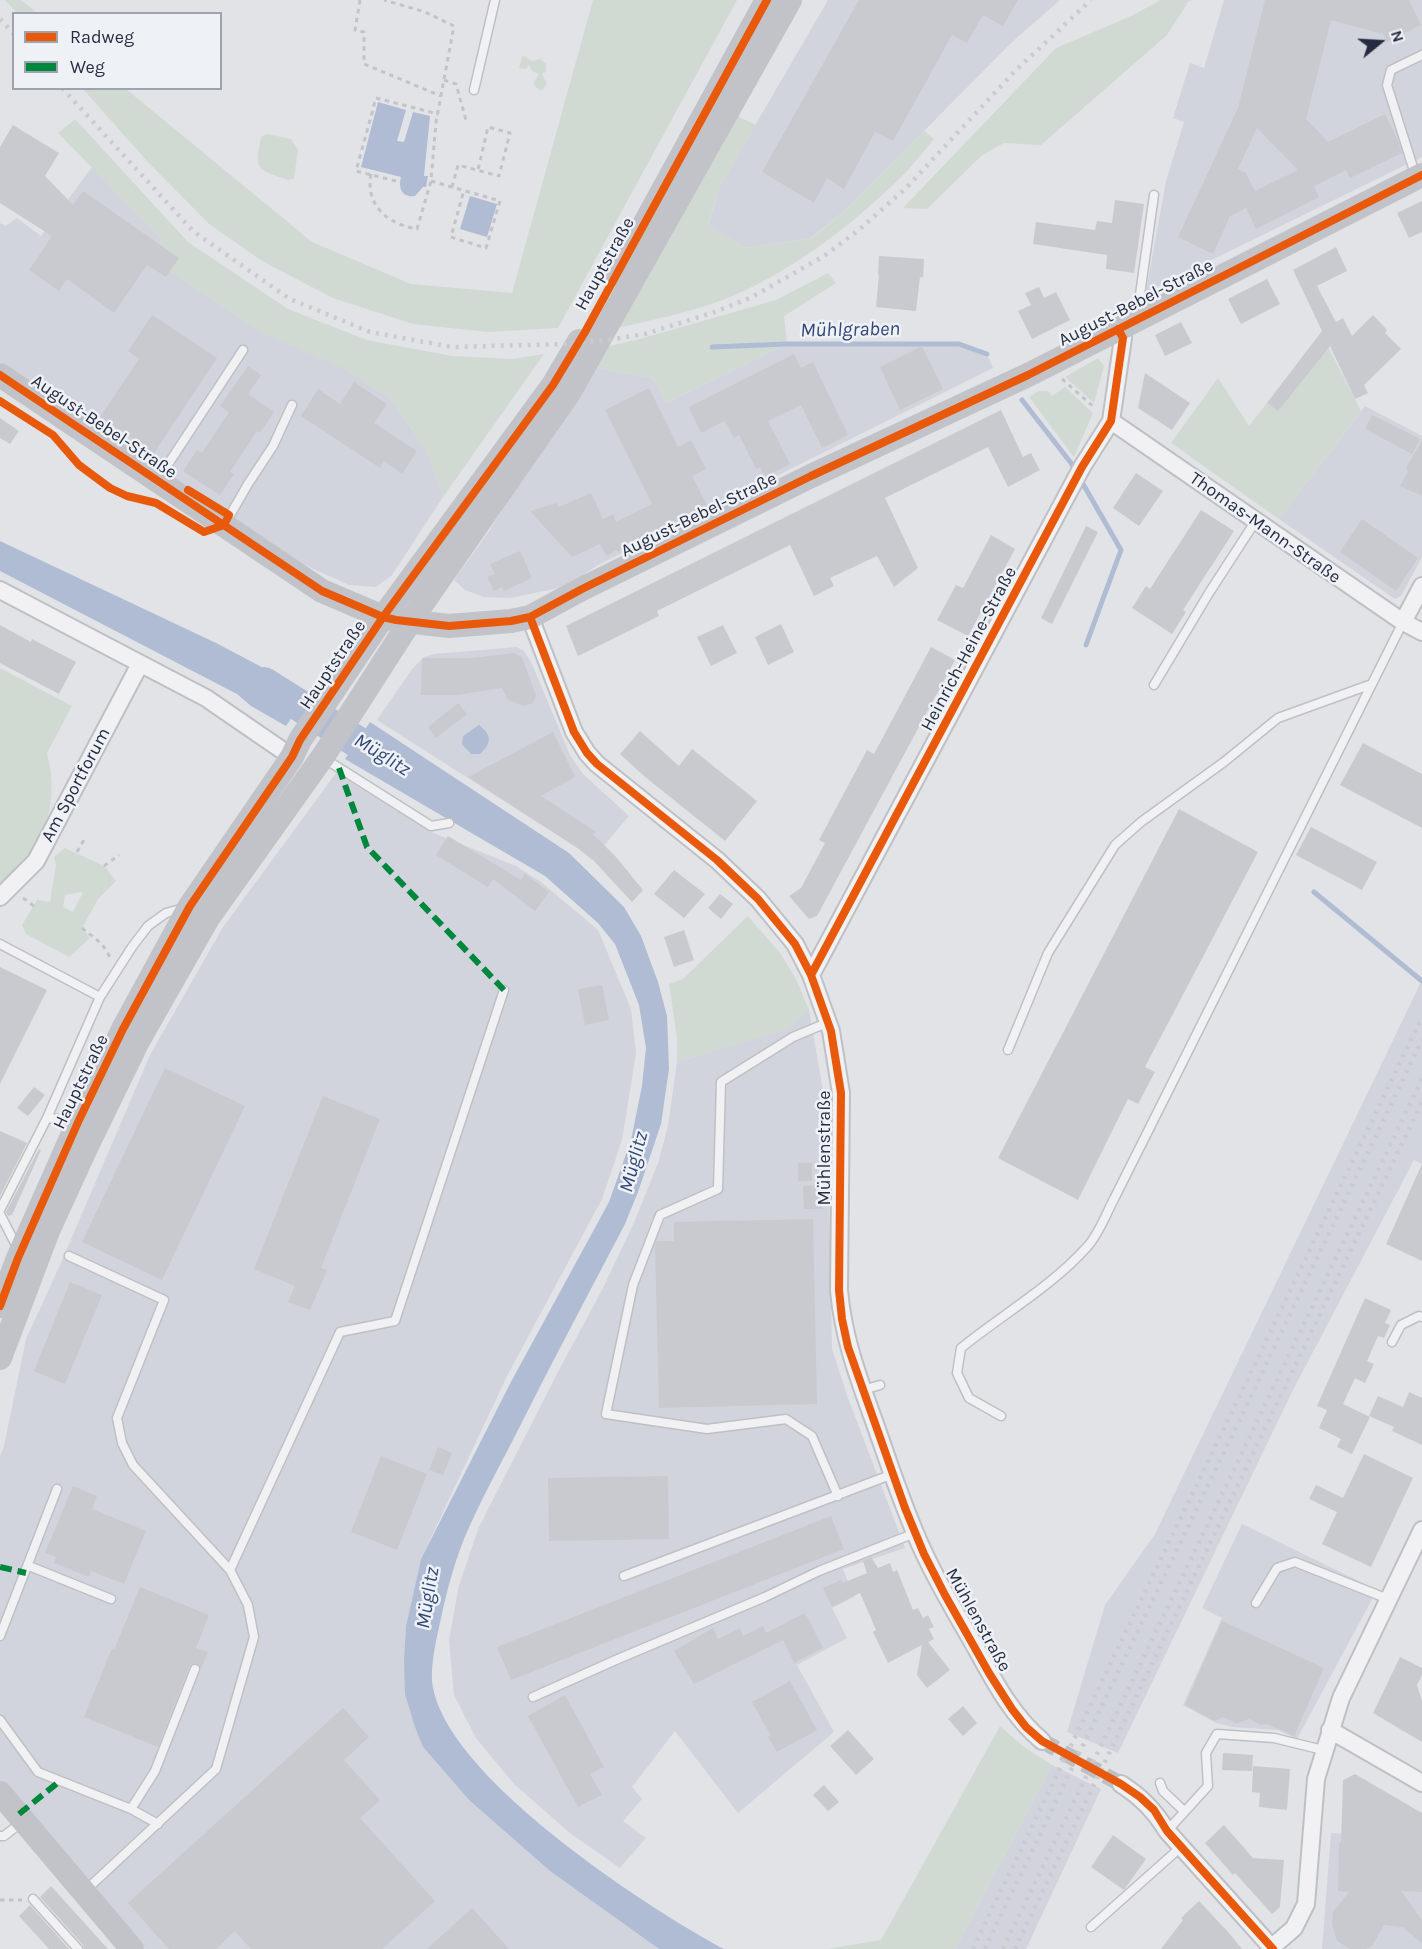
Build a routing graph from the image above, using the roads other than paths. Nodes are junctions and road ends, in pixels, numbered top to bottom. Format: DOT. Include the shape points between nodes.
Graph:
graph roads {
  1 [pos="495,0"];
  2 [pos="767,0"];
  3 [pos="790,0"];
  4 [pos="1422,55"];
  5 [pos="474,90"];
  6 [pos="1419,176"];
  7 [pos="1154,195"];
  8 [pos="1128,324"];
  9 [pos="243,350"];
  10 [pos="0,375"];
  11 [pos="292,405"];
  12 [pos="1110,421"];
  13 [pos="157,481"];
  14 [pos="1255,522"];
  15 [pos="224,525"];
  16 [pos="1422,586"];
  17 [pos="0,590"];
  18 [pos="383,617"];
  19 [pos="530,617"];
  20 [pos="411,620"];
  21 [pos="1403,622"];
  22 [pos="1422,632"];
  23 [pos="140,664"];
  24 [pos="1372,684"];
  25 [pos="1154,685"];
  26 [pos="296,748"];
  27 [pos="323,756"];
  28 [pos="449,823"];
  29 [pos="0,897"];
  30 [pos="190,906"];
  31 [pos="0,944"];
  32 [pos="811,975"];
  33 [pos="504,990"];
  34 [pos="100,997"];
  35 [pos="829,1022"];
  36 [pos="1008,1050"];
  37 [pos="47,1118"];
  38 [pos="79,1120"];
  39 [pos="0,1210"];
  40 [pos="0,1214"];
  41 [pos="20,1254"];
  42 [pos="69,1256"];
  43 [pos="0,1306"];
  44 [pos="1422,1317"];
  45 [pos="1392,1342"];
  46 [pos="0,1358"];
  47 [pos="880,1384"];
  48 [pos="863,1390"];
  49 [pos="1001,1416"];
  50 [pos="893,1474"];
  51 [pos="57,1489"];
  52 [pos="838,1496"];
  53 [pos="1422,1530"];
  54 [pos="915,1533"];
  55 [pos="29,1566"];
  56 [pos="230,1570"];
  57 [pos="624,1576"];
  58 [pos="111,1599"];
  59 [pos="1389,1599"];
  60 [pos="1256,1604"];
  61 [pos="0,1636"];
  62 [pos="195,1669"];
  63 [pos="533,1697"];
  64 [pos="0,1720"];
  65 [pos="1330,1730"];
  66 [pos="1042,1741"];
  67 [pos="1323,1750"];
  68 [pos="1160,1783"];
  69 [pos="1422,1783"];
  70 [pos="1121,1784"];
  71 [pos="0,1793"];
  72 [pos="131,1809"];
  73 [pos="1184,1811"];
  74 [pos="24,1820"];
  75 [pos="158,1824"];
  76 [pos="1167,1831"];
  77 [pos="0,1836"];
  78 [pos="1181,1847"];
  79 [pos="84,1892"];
  80 [pos="33,1899"];
  81 [pos="1091,1927"];
  82 [pos="1272,1948"];
  83 [pos="78,1949"];
  84 [pos="132,1949"];
  1 -- 5 [label="lane"];
  2 -- 18 [label="main road, Hauptstraße" via="553,385"];
  3 -- 20 [label="main road, Hauptstraße" via="569,393"];
  4 -- 6 [label="lane" via="1390,70 1387,85"];
  6 -- 8 [label="main road, August-Bebel-Straße"];
  7 -- 8 [label="lane"];
  8 -- 12 [label="street, Heinrich-Heine-Straße"];
  8 -- 19 [label="main road, August-Bebel-Straße"];
  9 -- 13 [label="lane"];
  10 -- 13 [label="main road, August-Bebel-Straße"];
  11 -- 15 [label="lane" via="273,446"];
  12 -- 14 [label="street, Thomas-Mann-Straße"];
  12 -- 32 [label="street, Heinrich-Heine-Straße"];
  13 -- 15 [label="main road, August-Bebel-Straße"];
  14 -- 21 [label="street, Thomas-Mann-Straße"];
  14 -- 25 [label="lane"];
  15 -- 18 [label="main road, August-Bebel-Straße" via="322,591"];
  16 -- 21 [label="street"];
  17 -- 23 [label="street"];
  18 -- 20 [label="main road, August-Bebel-Straße"];
  18 -- 26 [label="main road, Hauptstraße"];
  19 -- 20 [label="main road, August-Bebel-Straße" via="449,626"];
  19 -- 32 [label="street, Mühlenstraße" via="574,732 587,753 717,860 758,899 795,944"];
  20 -- 27 [label="main road, Hauptstraße"];
  21 -- 22 [label="street, Thomas-Mann-Straße"];
  21 -- 24 [label="lane"];
  23 -- 26 [label="street"];
  23 -- 29 [label="street, Am Sportforum" via="36,861"];
  24 -- 36 [label="lane" via="1278,718 1115,845 1048,953"];
  24 -- 49 [label="lane" via="1089,1246 1047,1286 961,1348 957,1373 969,1398"];
  26 -- 30 [label="main road, Hauptstraße"];
  27 -- 28 [label="lane" via="431,826"];
  27 -- 46 [label="main road, Hauptstraße" via="208,918 138,1041 48,1230"];
  30 -- 34 [label="lane" via="166,913 148,926"];
  30 -- 38 [label="main road, Hauptstraße"];
  31 -- 34 [label="lane"];
  32 -- 35 [label="street, Mühlenstraße"];
  33 -- 56 [label="lane" via="395,1321 340,1332"];
  34 -- 37 [label="lane"];
  35 -- 48 [label="street, Mühlenstraße" via="841,1093 839,1290 848,1347"];
  35 -- 52 [label="lane" via="792,1037 721,1082 718,1190 660,1215 633,1285 606,1414 707,1429 786,1419 812,1436"];
  37 -- 38 [label="lane"];
  37 -- 39 [label="lane"];
  38 -- 41 [label="main road, Hauptstraße"];
  40 -- 41 [label="lane"];
  41 -- 43 [label="main road, Hauptstraße"];
  42 -- 56 [label="lane" via="164,1300 117,1418 122,1443 133,1465"];
  44 -- 45 [label="lane" via="1401,1325"];
  47 -- 48 [label="lane"];
  48 -- 50 [label="street, Mühlenstraße"];
  50 -- 52 [label="lane"];
  50 -- 54 [label="street, Mühlenstraße"];
  51 -- 55 [label="lane"];
  52 -- 57 [label="lane"];
  53 -- 59 [label="street"];
  54 -- 63 [label="lane"];
  54 -- 66 [label="street, Mühlenstraße" via="945,1594 1012,1709"];
  55 -- 58 [label="lane"];
  55 -- 61 [label="lane"];
  56 -- 75 [label="lane" via="248,1605 255,1637 216,1769"];
  59 -- 60 [label="lane" via="1295,1562 1276,1568"];
  59 -- 65 [label="street" via="1341,1698"];
  62 -- 72 [label="lane" via="155,1771"];
  64 -- 72 [label="lane" via="38,1772"];
  65 -- 67 [label="street"];
  65 -- 69 [label="street"];
  67 -- 73 [label="lane" via="1274,1738 1217,1734 1206,1753 1208,1786"];
  67 -- 82 [label="street" via="1316,1779 1306,1904 1294,1928"];
  68 -- 73 [label="lane"];
  70 -- 76 [label="street" via="1154,1810"];
  71 -- 74 [label="main road"];
  72 -- 75 [label="lane"];
  73 -- 76 [label="lane"];
  74 -- 77 [label="lane"];
  74 -- 79 [label="main road"];
  75 -- 79 [label="lane"];
  76 -- 78 [label="street"];
  78 -- 81 [label="lane"];
  78 -- 82 [label="street"];
  79 -- 84 [label="main road"];
  80 -- 83 [label="lane"];
}
